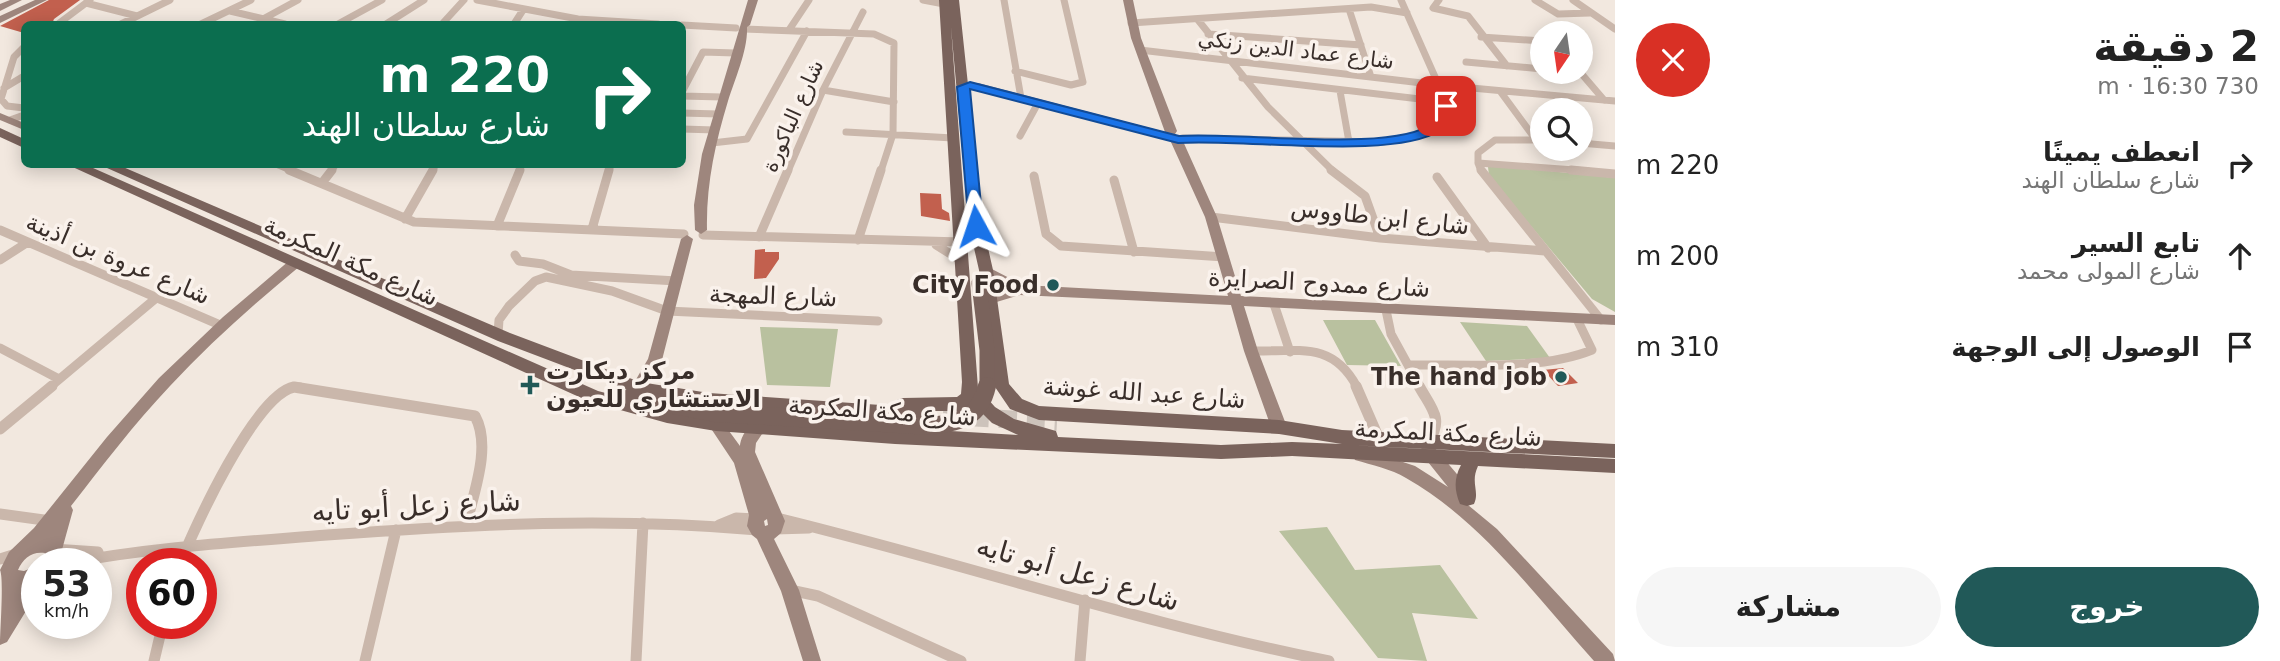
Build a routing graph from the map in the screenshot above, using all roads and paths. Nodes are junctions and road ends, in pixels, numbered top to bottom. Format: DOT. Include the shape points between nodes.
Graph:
graph roads {
  1 [pos="18,0"];
  2 [pos="26,0"];
  3 [pos="34,0"];
  4 [pos="42,0"];
  5 [pos="170,0"];
  6 [pos="251,0"];
  7 [pos="298,0"];
  8 [pos="382,0"];
  9 [pos="424,0"];
  10 [pos="464,0"];
  11 [pos="477,0"];
  12 [pos="747,0"];
  13 [pos="753,0"];
  14 [pos="809,0"];
  15 [pos="923,0"];
  16 [pos="1004,0"];
  17 [pos="1064,0"];
  18 [pos="1128,0"];
  19 [pos="1401,0"];
  20 [pos="1439,0"];
  21 [pos="1535,0"];
  22 [pos="1573,0"];
  23 [pos="88,1"];
  24 [pos="947,1"];
  25 [pos="1349,9"];
  26 [pos="230,10"];
  27 [pos="523,10"];
  28 [pos="863,12"];
  29 [pos="1407,13"];
  30 [pos="1590,13"];
  31 [pos="0,14"];
  32 [pos="137,16"];
  33 [pos="262,19"];
  34 [pos="1198,20"];
  35 [pos="62,21"];
  36 [pos="127,21"];
  37 [pos="207,21"];
  38 [pos="271,21"];
  39 [pos="344,21"];
  40 [pos="391,21"];
  41 [pos="445,21"];
  42 [pos="516,21"];
  43 [pos="578,21"];
  44 [pos="1132,23"];
  45 [pos="686,25"];
  46 [pos="740,28"];
  47 [pos="1615,29"];
  48 [pos="789,30"];
  49 [pos="807,31"];
  50 [pos="851,32"];
  51 [pos="1208,34"];
  52 [pos="1481,37"];
  53 [pos="1530,40"];
  54 [pos="1361,45"];
  55 [pos="21,50"];
  56 [pos="1140,50"];
  57 [pos="735,53"];
  58 [pos="1227,59"];
  59 [pos="1466,62"];
  60 [pos="1507,66"];
  61 [pos="1530,68"];
  62 [pos="1015,71"];
  63 [pos="1371,77"];
  64 [pos="21,78"];
  65 [pos="1242,78"];
  66 [pos="1590,84"];
  67 [pos="1439,85"];
  68 [pos="686,86"];
  69 [pos="963,87"];
  70 [pos="4,88"];
  71 [pos="823,90"];
  72 [pos="1340,91"];
  73 [pos="1500,91"];
  74 [pos="686,94"];
  75 [pos="722,97"];
  76 [pos="1021,98"];
  77 [pos="1604,100"];
  78 [pos="1615,101"];
  79 [pos="894,102"];
  80 [pos="1445,102"];
  81 [pos="1038,103"];
  82 [pos="21,107"];
  83 [pos="686,113"];
  84 [pos="718,114"];
  85 [pos="21,116"];
  86 [pos="2,126"];
  87 [pos="21,129"];
  88 [pos="686,129"];
  89 [pos="1530,129"];
  90 [pos="716,130"];
  91 [pos="846,132"];
  92 [pos="894,134"];
  93 [pos="1176,135"];
  94 [pos="1020,136"];
  95 [pos="953,138"];
  96 [pos="1302,140"];
  97 [pos="1530,140"];
  98 [pos="21,142"];
  99 [pos="1349,142"];
  100 [pos="712,144"];
  101 [pos="1593,145"];
  102 [pos="1615,146"];
  103 [pos="1478,163"];
  104 [pos="81,168"];
  105 [pos="113,168"];
  106 [pos="286,168"];
  107 [pos="333,168"];
  108 [pos="434,168"];
  109 [pos="520,168"];
  110 [pos="610,168"];
  111 [pos="1615,174"];
  112 [pos="1034,176"];
  113 [pos="1437,177"];
  114 [pos="1114,180"];
  115 [pos="322,183"];
  116 [pos="1211,217"];
  117 [pos="405,219"];
  118 [pos="497,226"];
  119 [pos="592,229"];
  120 [pos="0,230"];
  121 [pos="693,234"];
  122 [pos="759,237"];
  123 [pos="1380,238"];
  124 [pos="858,240"];
  125 [pos="28,242"];
  126 [pos="962,242"];
  127 [pos="929,243"];
  128 [pos="1488,248"];
  129 [pos="1545,251"];
  130 [pos="1134,252"];
  131 [pos="515,255"];
  132 [pos="1224,257"];
  133 [pos="0,260"];
  134 [pos="962,261"];
  135 [pos="295,263"];
  136 [pos="982,277"];
  137 [pos="619,278"];
  138 [pos="677,281"];
  139 [pos="1020,290"];
  140 [pos="612,291"];
  141 [pos="155,299"];
  142 [pos="990,299"];
  143 [pos="1237,302"];
  144 [pos="1274,304"];
  145 [pos="1386,310"];
  146 [pos="667,311"];
  147 [pos="1577,319"];
  148 [pos="1608,320"];
  149 [pos="878,321"];
  150 [pos="220,325"];
  151 [pos="498,334"];
  152 [pos="0,348"];
  153 [pos="1251,351"];
  154 [pos="998,352"];
  155 [pos="1290,352"];
  156 [pos="969,353"];
  157 [pos="1408,365"];
  158 [pos="537,370"];
  159 [pos="60,379"];
  160 [pos="970,382"];
  161 [pos="635,393"];
  162 [pos="709,400"];
  163 [pos="938,406"];
  164 [pos="1039,413"];
  165 [pos="915,414"];
  166 [pos="716,424"];
  167 [pos="1279,427"];
  168 [pos="758,428"];
  169 [pos="0,429"];
  170 [pos="1054,429"];
  171 [pos="1378,439"];
  172 [pos="934,440"];
  173 [pos="1350,445"];
  174 [pos="1290,449"];
  175 [pos="1431,449"];
  176 [pos="1615,451"];
  177 [pos="1473,459"];
  178 [pos="1615,466"];
  179 [pos="1467,498"];
  180 [pos="68,503"];
  181 [pos="0,514"];
  182 [pos="51,521"];
  183 [pos="643,523"];
  184 [pos="767,524"];
  185 [pos="466,526"];
  186 [pos="396,530"];
  187 [pos="1491,534"];
  188 [pos="187,545"];
  189 [pos="26,548"];
  190 [pos="30,548"];
  191 [pos="47,548"];
  192 [pos="56,548"];
  193 [pos="186,548"];
  194 [pos="21,551"];
  195 [pos="112,552"];
  196 [pos="112,552"];
  197 [pos="116,552"];
  198 [pos="21,553"];
  199 [pos="0,559"];
  200 [pos="7,575"];
  201 [pos="790,590"];
  202 [pos="1085,600"];
  203 [pos="21,601"];
  204 [pos="1566,615"];
  205 [pos="0,635"];
  206 [pos="160,639"];
  207 [pos="1615,658"];
  208 [pos="155,661"];
  209 [pos="365,661"];
  210 [pos="636,661"];
  211 [pos="812,661"];
  212 [pos="961,661"];
  213 [pos="1080,661"];
  214 [pos="1329,661"];
  215 [pos="1606,661"];
  1 -- 31 [label="street"];
  2 -- 31 [label="street"];
  3 -- 31 [label="street"];
  4 -- 31 [label="street"];
  5 -- 32 [label="street"];
  6 -- 26 [label="street"];
  7 -- 33 [label="street"];
  8 -- 39 [label="street"];
  9 -- 40 [label="street"];
  10 -- 41 [label="street"];
  11 -- 27 [label="street"];
  12 -- 46 [label="street"];
  13 -- 46 [label="street"];
  14 -- 48 [label="street"];
  15 -- 24 [label="street"];
  16 -- 62 [label="street"];
  17 -- 62 [label="street" via="1083,82 1071,85"];
  18 -- 44 [label="street"];
  19 -- 29 [label="street"];
  20 -- 52 [label="street" via="1433,8 1468,16"];
  21 -- 30 [label="street" via="1557,13"];
  22 -- 30 [label="street"];
  23 -- 32 [label="street"];
  23 -- 35 [label="street"];
  24 -- 69 [label="main road"];
  24 -- 95 [label="main road"];
  25 -- 29 [label="street" via="1377,6"];
  25 -- 34 [label="street"];
  25 -- 54 [label="street"];
  26 -- 33 [label="street"];
  26 -- 37 [label="street"];
  27 -- 42 [label="street"];
  27 -- 43 [label="street"];
  28 -- 50 [label="street, شارع الباكورة"];
  29 -- 67 [label="street"];
  30 -- 47 [label="street"];
  32 -- 36 [label="street"];
  33 -- 38 [label="street"];
  34 -- 44 [label="street"];
  34 -- 51 [label="street"];
  44 -- 56 [label="street"];
  45 -- 46 [label="street"];
  46 -- 48 [label="street"];
  46 -- 57 [label="street"];
  48 -- 49 [label="street"];
  49 -- 50 [label="street"];
  49 -- 100 [label="street" via="747,139"];
  50 -- 71 [label="street, شارع الباكورة"];
  50 -- 79 [label="street" via="882,35 894,43"];
  51 -- 54 [label="street"];
  51 -- 58 [label="street"];
  52 -- 53 [label="street"];
  52 -- 60 [label="street"];
  54 -- 63 [label="street"];
  55 -- 70 [label="street"];
  56 -- 58 [label="street, شارع عماد الدين زنكي"];
  56 -- 93 [label="street"];
  57 -- 68 [label="street" via="704,52"];
  57 -- 75 [label="street"];
  58 -- 63 [label="street, شارع عماد الدين زنكي"];
  58 -- 65 [label="street"];
  59 -- 60 [label="street"];
  60 -- 61 [label="street"];
  62 -- 76 [label="street"];
  63 -- 67 [label="street, شارع عماد الدين زنكي"];
  64 -- 70 [label="street"];
  65 -- 72 [label="street"];
  65 -- 96 [label="street"];
  66 -- 77 [label="street"];
  67 -- 73 [label="street, شارع عماد الدين زنكي"];
  67 -- 80 [label="street"];
  69 -- 76 [label="street" via="978,86"];
  69 -- 136 [label="main road"];
  70 -- 82 [label="street" via="3,103"];
  71 -- 79 [label="street"];
  71 -- 122 [label="street, شارع الباكورة"];
  72 -- 80 [label="street"];
  72 -- 99 [label="street"];
  73 -- 77 [label="street, شارع عماد الدين زنكي"];
  73 -- 89 [label="street"];
  74 -- 75 [label="street"];
  75 -- 84 [label="street"];
  76 -- 81 [label="street"];
  77 -- 78 [label="street, شارع عماد الدين زنكي"];
  79 -- 92 [label="street"];
  80 -- 99 [label="street" via="1443,120 1429,132 1400,141"];
  81 -- 93 [label="street"];
  81 -- 94 [label="street"];
  83 -- 84 [label="street"];
  84 -- 90 [label="street"];
  85 -- 86 [label="street"];
  86 -- 87 [label="main road"];
  86 -- 98 [label="main road"];
  88 -- 90 [label="street"];
  90 -- 100 [label="street"];
  91 -- 92 [label="street"];
  92 -- 95 [label="street"];
  92 -- 124 [label="street"];
  93 -- 96 [label="street"];
  93 -- 116 [label="street"];
  95 -- 126 [label="main road"];
  96 -- 99 [label="street"];
  96 -- 123 [label="street" via="1365,197"];
  97 -- 103 [label="street" via="1489,142 1478,153"];
  100 -- 121 [label="street"];
  101 -- 102 [label="street"];
  103 -- 111 [label="street"];
  103 -- 129 [label="street"];
  104 -- 135 [label="main road, شارع مكة المكرمة"];
  105 -- 151 [label="main road, شارع مكة المكرمة"];
  106 -- 115 [label="street"];
  107 -- 115 [label="street"];
  108 -- 117 [label="street"];
  109 -- 118 [label="street"];
  110 -- 119 [label="street"];
  112 -- 130 [label="street" via="1048,238 1071,248"];
  113 -- 128 [label="street"];
  114 -- 130 [label="street"];
  115 -- 117 [label="street"];
  116 -- 123 [label="street, شارع ابن طاووس"];
  116 -- 132 [label="street"];
  117 -- 118 [label="street"];
  118 -- 119 [label="street"];
  119 -- 121 [label="street"];
  120 -- 125 [label="street, شارع عروة بن أذينة"];
  121 -- 122 [label="street"];
  121 -- 138 [label="street"];
  122 -- 124 [label="street"];
  123 -- 128 [label="street, شارع ابن طاووس"];
  124 -- 127 [label="street"];
  125 -- 133 [label="street"];
  125 -- 141 [label="street, شارع عروة بن أذينة"];
  126 -- 127 [label="street"];
  126 -- 134 [label="main road"];
  127 -- 134 [label="street"];
  128 -- 129 [label="street, شارع ابن طاووس"];
  129 -- 148 [label="street"];
  130 -- 132 [label="street"];
  131 -- 137 [label="street" via="519,261 547,265 565,274"];
  132 -- 143 [label="street"];
  134 -- 156 [label="main road"];
  135 -- 150 [label="street"];
  135 -- 158 [label="main road, شارع مكة المكرمة"];
  136 -- 139 [label="street, شارع ممدوح الصرايرة"];
  136 -- 142 [label="main road, شارع عبد الله غوشة"];
  136 -- 161 [label="main road, bridge" via="989,387 976,412 959,421 931,426 715,413"];
  137 -- 138 [label="street"];
  137 -- 140 [label="street"];
  138 -- 146 [label="street"];
  139 -- 142 [label="street, شارع ممدوح الصرايرة"];
  139 -- 143 [label="street, شارع ممدوح الصرايرة"];
  140 -- 146 [label="street, شارع المهجة"];
  140 -- 151 [label="street, شارع المهجة" via="567,280 539,279 502,315"];
  141 -- 150 [label="street, شارع عروة بن أذينة"];
  141 -- 159 [label="street"];
  142 -- 154 [label="main road, شارع عبد الله غوشة"];
  143 -- 144 [label="street, شارع ممدوح الصرايرة"];
  143 -- 153 [label="street"];
  144 -- 145 [label="street, شارع ممدوح الصرايرة"];
  144 -- 155 [label="street"];
  145 -- 147 [label="street, شارع ممدوح الصرايرة"];
  145 -- 157 [label="street" via="1391,334"];
  146 -- 149 [label="street, شارع المهجة"];
  146 -- 161 [label="street" via="655,360"];
  147 -- 148 [label="street, شارع ممدوح الصرايرة"];
  147 -- 157 [label="street" via="1591,343 1587,354"];
  150 -- 180 [label="street" via="125,426"];
  151 -- 161 [label="main road, شارع مكة المكرمة"];
  152 -- 159 [label="street"];
  153 -- 155 [label="street"];
  153 -- 167 [label="street"];
  154 -- 156 [label="main road" via="984,360"];
  154 -- 164 [label="main road, شارع عبد الله غوشة" via="1008,397 1024,410"];
  155 -- 171 [label="street" via="1338,360 1348,372"];
  156 -- 160 [label="main road"];
  157 -- 175 [label="street" via="1437,419"];
  158 -- 161 [label="main road"];
  158 -- 166 [label="main road, شارع مكة المكرمة" via="620,405"];
  159 -- 169 [label="street"];
  160 -- 163 [label="main road" via="969,396 961,404"];
  160 -- 170 [label="main road" via="993,416 1013,427"];
  161 -- 162 [label="main road, شارع مكة المكرمة"];
  162 -- 163 [label="main road" via="728,396"];
  162 -- 165 [label="main road, شارع مكة المكرمة"];
  163 -- 172 [label="main road" via="949,421 947,430"];
  164 -- 167 [label="main road, شارع عبد الله غوشة"];
  164 -- 170 [label="main road" via="1036,424"];
  166 -- 168 [label="main road, شارع مكة المكرمة"];
  166 -- 184 [label="street" via="736,451"];
  167 -- 173 [label="main road, شارع عبد الله غوشة"];
  168 -- 172 [label="main road, شارع مكة المكرمة"];
  168 -- 184 [label="street" via="748,441 747,452"];
  170 -- 173 [label="main road, شارع مكة المكرمة"];
  170 -- 174 [label="main road"];
  171 -- 173 [label="main road, شارع مكة المكرمة"];
  171 -- 175 [label="main road, شارع مكة المكرمة" via="1408,440"];
  172 -- 174 [label="main road, شارع مكة المكرمة" via="1221,452"];
  173 -- 174 [label="main road, شارع مكة المكرمة"];
  173 -- 175 [label="main road, شارع مكة المكرمة"];
  173 -- 187 [label="street" via="1419,475"];
  175 -- 176 [label="main road, شارع مكة المكرمة"];
  175 -- 177 [label="main road, شارع مكة المكرمة"];
  175 -- 179 [label="street"];
  177 -- 178 [label="main road, شارع مكة المكرمة"];
  177 -- 179 [label="main road" via="1464,477"];
  179 -- 187 [label="street"];
  180 -- 182 [label="street"];
  180 -- 192 [label="street"];
  181 -- 182 [label="street"];
  182 -- 189 [label="street"];
  183 -- 184 [label="street, شارع زعل أبو تايه"];
  183 -- 185 [label="street, شارع زعل أبو تايه"];
  183 -- 210 [label="street"];
  184 -- 201 [label="street"];
  184 -- 202 [label="street, شارع زعل أبو تايه" via="813,528 912,551"];
  185 -- 186 [label="street, شارع زعل أبو تايه"];
  185 -- 188 [label="street" via="482,441 481,424 475,416 297,387 281,391 258,419"];
  186 -- 188 [label="street, شارع زعل أبو تايه"];
  186 -- 209 [label="street"];
  187 -- 204 [label="street"];
  188 -- 193 [label="street"];
  188 -- 197 [label="street, شارع زعل أبو تايه"];
  190 -- 191 [label="street" via="43,544"];
  194 -- 199 [label="street"];
  195 -- 197 [label="street, شارع زعل أبو تايه"];
  196 -- 197 [label="street, شارع زعل أبو تايه"];
  198 -- 200 [label="street"];
  200 -- 205 [label="street"];
  201 -- 211 [label="street"];
  201 -- 212 [label="street" via="818,596"];
  202 -- 213 [label="street"];
  202 -- 214 [label="street, شارع زعل أبو تايه" via="1232,642"];
  203 -- 205 [label="street"];
  204 -- 207 [label="street"];
  204 -- 215 [label="street"];
  206 -- 208 [label="street"];
}
